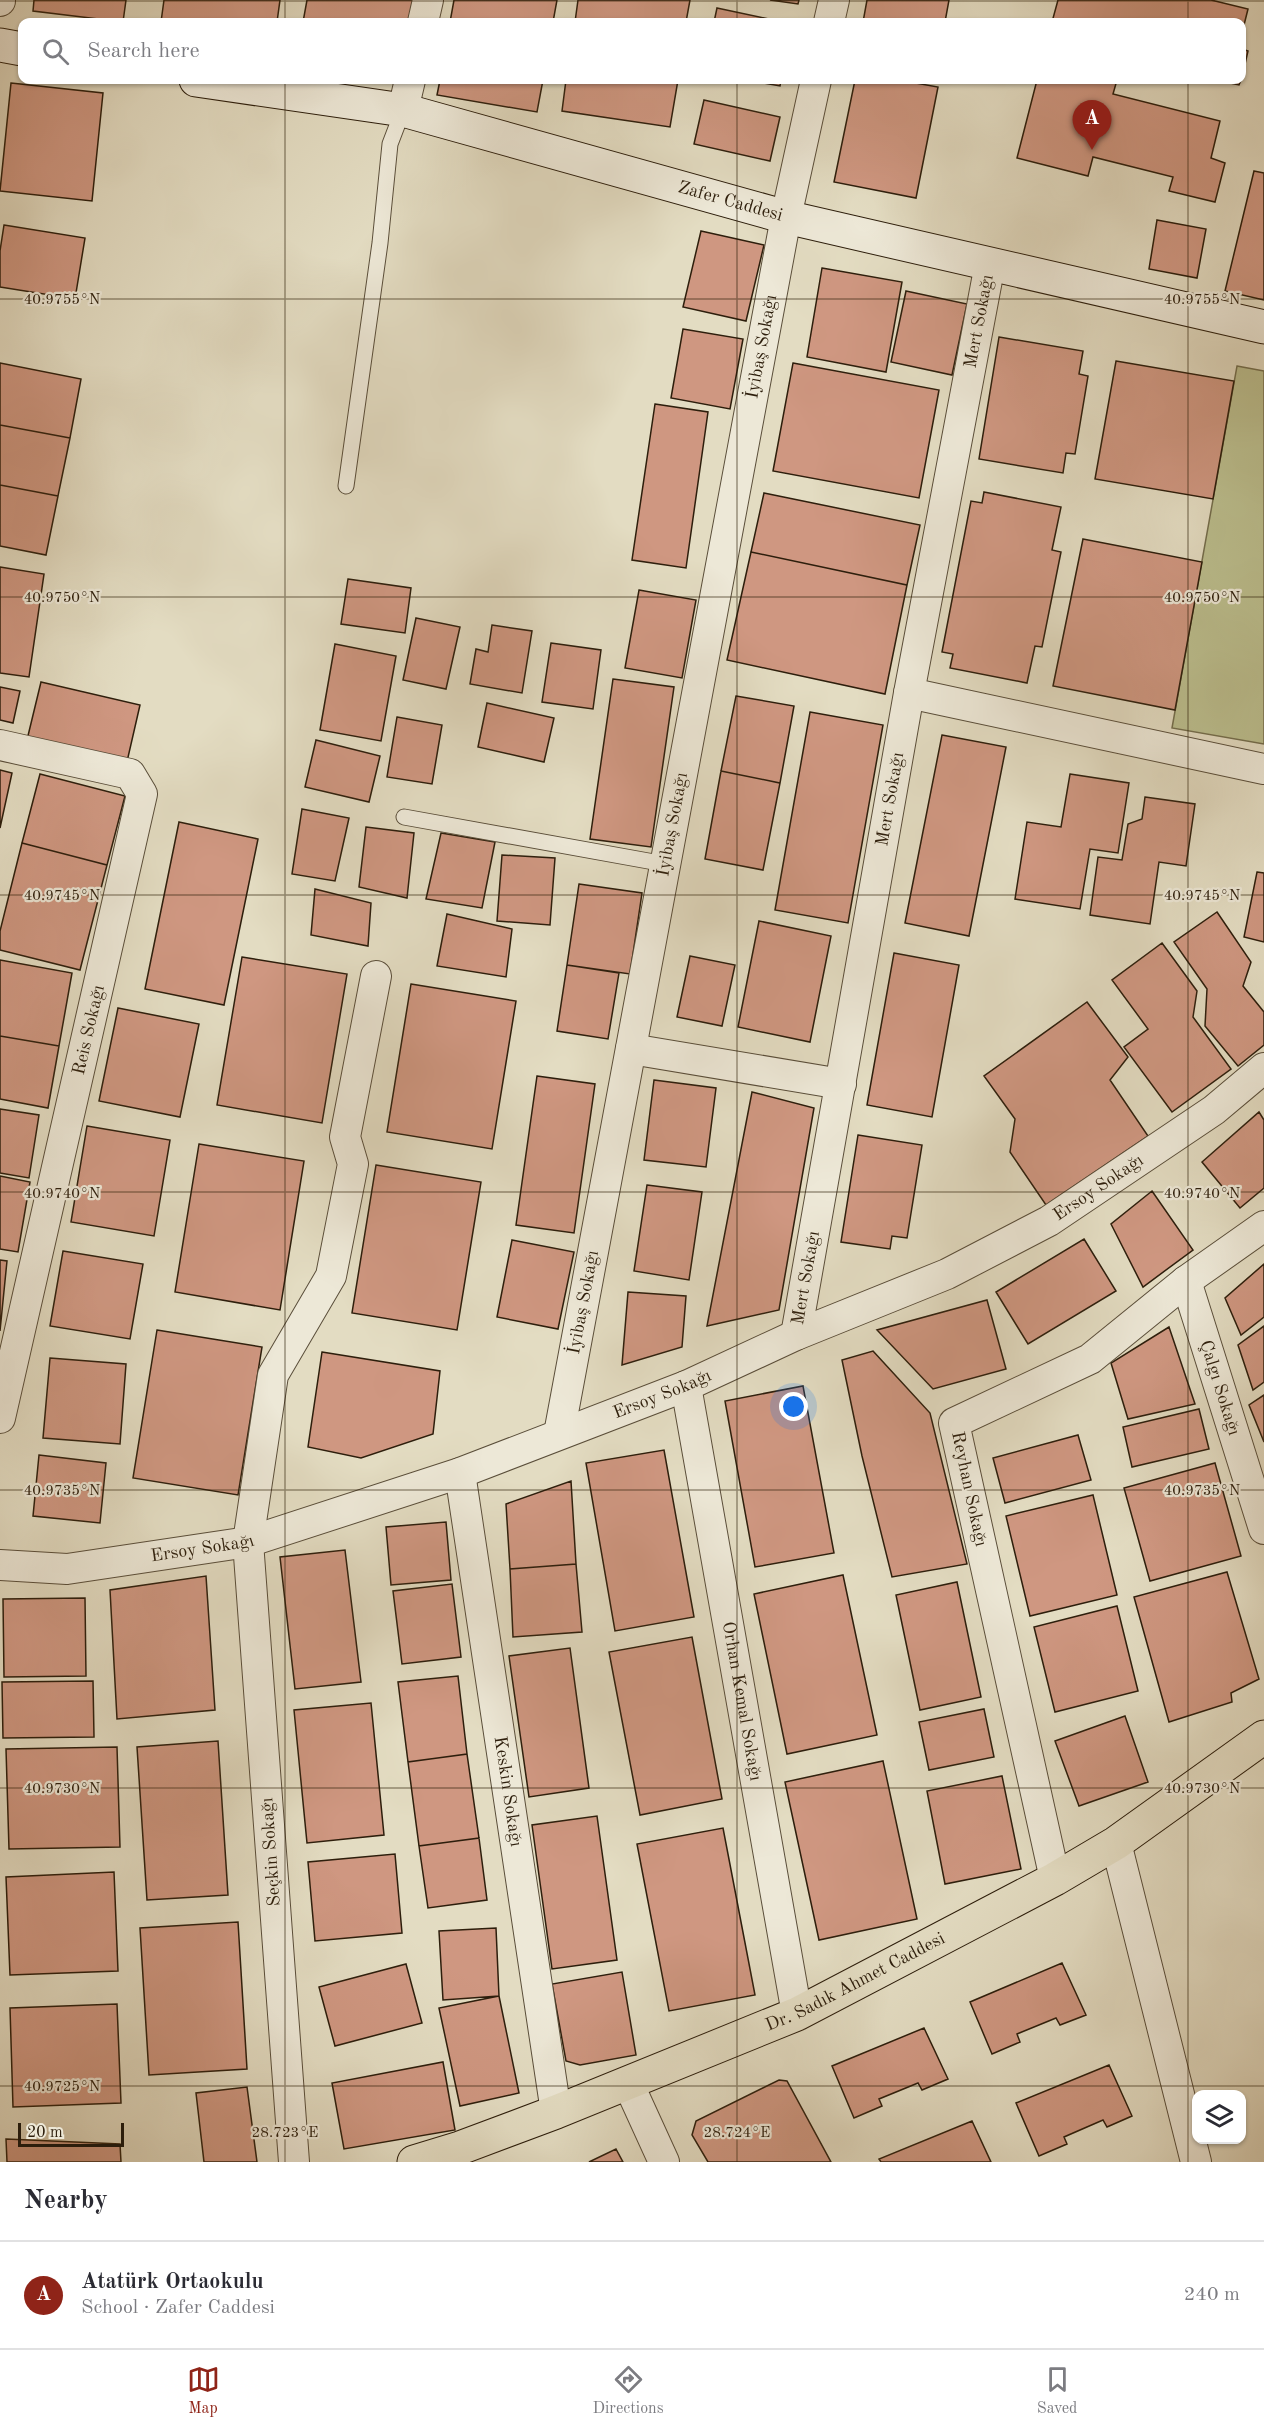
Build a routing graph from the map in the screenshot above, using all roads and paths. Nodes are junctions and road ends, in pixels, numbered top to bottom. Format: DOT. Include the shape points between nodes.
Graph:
graph roads {
  1 [pos="428,0"];
  2 [pos="834,0"];
  3 [pos="424,18"];
  4 [pos="830,18"];
  5 [pos="0,45"];
  6 [pos="18,48"];
  7 [pos="252,84"];
  8 [pos="815,84"];
  9 [pos="407,95"];
  10 [pos="786,217"];
  11 [pos="990,264"];
  12 [pos="1264,327"];
  13 [pos="346,486"];
  14 [pos="909,693"];
  15 [pos="0,746"];
  16 [pos="1264,769"];
  17 [pos="404,816"];
  18 [pos="665,864"];
  19 [pos="376,976"];
  20 [pos="631,1049"];
  21 [pos="1264,1068"];
  22 [pos="841,1084"];
  23 [pos="1264,1226"];
  24 [pos="1186,1281"];
  25 [pos="796,1335"];
  26 [pos="686,1386"];
  27 [pos="0,1418"];
  28 [pos="559,1434"];
  29 [pos="460,1473"];
  30 [pos="1264,1528"];
  31 [pos="248,1542"];
  32 [pos="0,1565"];
  33 [pos="1264,1737"];
  34 [pos="1116,1843"];
  35 [pos="1055,1879"];
  36 [pos="797,2014"];
  37 [pos="628,2083"];
  38 [pos="556,2112"];
  39 [pos="464,2155"];
  40 [pos="294,2162"];
  41 [pos="414,2162"];
  42 [pos="664,2162"];
  43 [pos="1196,2162"];
  1 -- 3 [label="street"];
  2 -- 4 [label="street"];
  5 -- 6 [label="street"];
  7 -- 9 [label="street, Zafer Caddesi"];
  8 -- 10 [label="street, İyibaş Sokağı"];
  9 -- 10 [label="street, Zafer Caddesi"];
  9 -- 13 [label="lane" via="390,144"];
  10 -- 11 [label="street, Zafer Caddesi"];
  10 -- 18 [label="street, İyibaş Sokağı"];
  11 -- 12 [label="street, Zafer Caddesi"];
  11 -- 14 [label="street, Mert Sokağı"];
  14 -- 16 [label="street"];
  14 -- 22 [label="street, Mert Sokağı"];
  15 -- 27 [label="street, Reis Sokağı" via="130,774 142,795"];
  17 -- 18 [label="lane"];
  18 -- 20 [label="street, İyibaş Sokağı"];
  19 -- 31 [label="street, Seçkin Sokağı" via="345,1137 354,1164 331,1276 273,1375"];
  20 -- 22 [label="street"];
  20 -- 28 [label="street, İyibaş Sokağı"];
  21 -- 25 [label="street, Ersoy Sokağı" via="1214,1110 1049,1221 947,1274"];
  22 -- 25 [label="street, Mert Sokağı"];
  23 -- 24 [label="street, Reyhan Sokağı"];
  24 -- 30 [label="street, Çalgı Sokağı"];
  24 -- 35 [label="street, Reyhan Sokağı" via="1090,1359 954,1423"];
  25 -- 26 [label="street, Ersoy Sokağı"];
  26 -- 28 [label="street, Ersoy Sokağı"];
  26 -- 36 [label="street, Orhan Kemal Sokağı"];
  28 -- 29 [label="street, Ersoy Sokağı"];
  29 -- 31 [label="street, Ersoy Sokağı"];
  29 -- 38 [label="street, Keskin Sokağı"];
  31 -- 32 [label="street, Ersoy Sokağı" via="67,1569"];
  31 -- 40 [label="street, Seçkin Sokağı"];
  33 -- 34 [label="main road, Dr. Sadık Ahmet Caddesi"];
  34 -- 35 [label="main road, Dr. Sadık Ahmet Caddesi"];
  34 -- 43 [label="street"];
  35 -- 36 [label="main road, Dr. Sadık Ahmet Caddesi"];
  36 -- 37 [label="main road, Dr. Sadık Ahmet Caddesi"];
  37 -- 38 [label="main road, Dr. Sadık Ahmet Caddesi"];
  37 -- 42 [label="street"];
  38 -- 39 [label="main road, Dr. Sadık Ahmet Caddesi"];
  39 -- 41 [label="main road, Dr. Sadık Ahmet Caddesi"];
}
